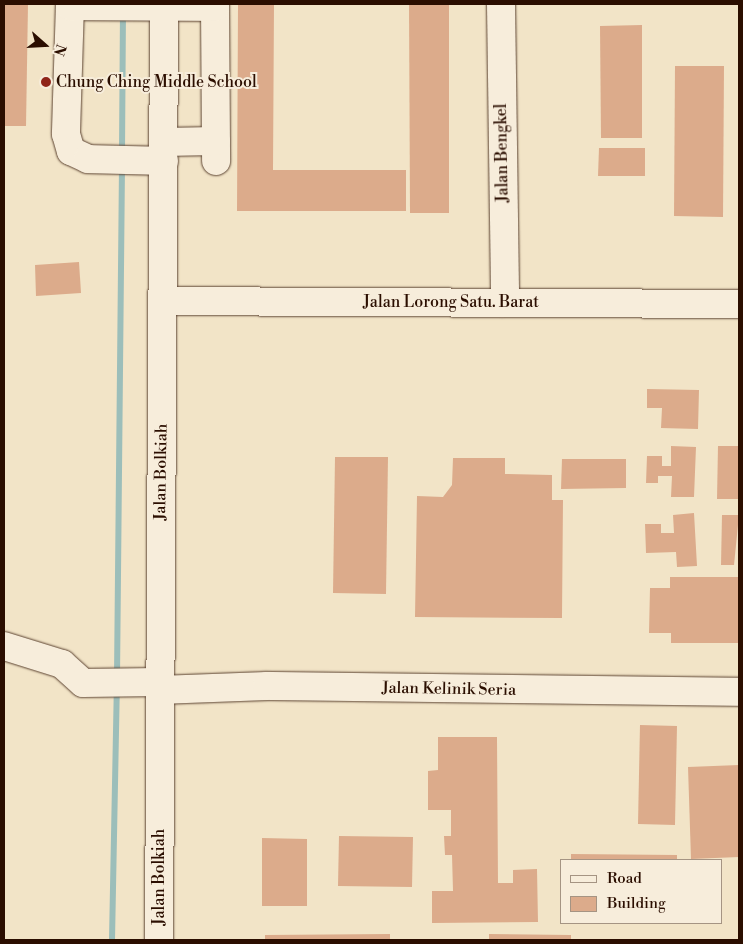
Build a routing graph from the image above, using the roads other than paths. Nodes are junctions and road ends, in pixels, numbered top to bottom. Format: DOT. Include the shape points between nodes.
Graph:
graph roads {
  1 [pos="501,4"];
  2 [pos="70,5"];
  3 [pos="164,5"];
  4 [pos="215,6"];
  5 [pos="163,152"];
  6 [pos="163,300"];
  7 [pos="505,303"];
  8 [pos="739,304"];
  9 [pos="4,646"];
  10 [pos="159,686"];
  11 [pos="739,692"];
  12 [pos="159,940"];
  1 -- 7 [label="street, Jalan Bengkel"];
  2 -- 3 [label="street"];
  2 -- 5 [label="street" via="67,143 88,159 121,159"];
  3 -- 4 [label="street"];
  3 -- 5 [label="street, Jalan Bolkiah"];
  4 -- 5 [label="street" via="216,151"];
  5 -- 6 [label="street, Jalan Bolkiah"];
  6 -- 7 [label="street, Jalan Lorong Satu. Barat"];
  6 -- 10 [label="street, Jalan Bolkiah"];
  7 -- 8 [label="street, Jalan Lorong Satu. Barat"];
  9 -- 10 [label="street, Jalan Kelinik Seria" via="62,664 83,682"];
  10 -- 11 [label="street, Jalan Kelinik Seria"];
  10 -- 12 [label="street, Jalan Bolkiah"];
}
